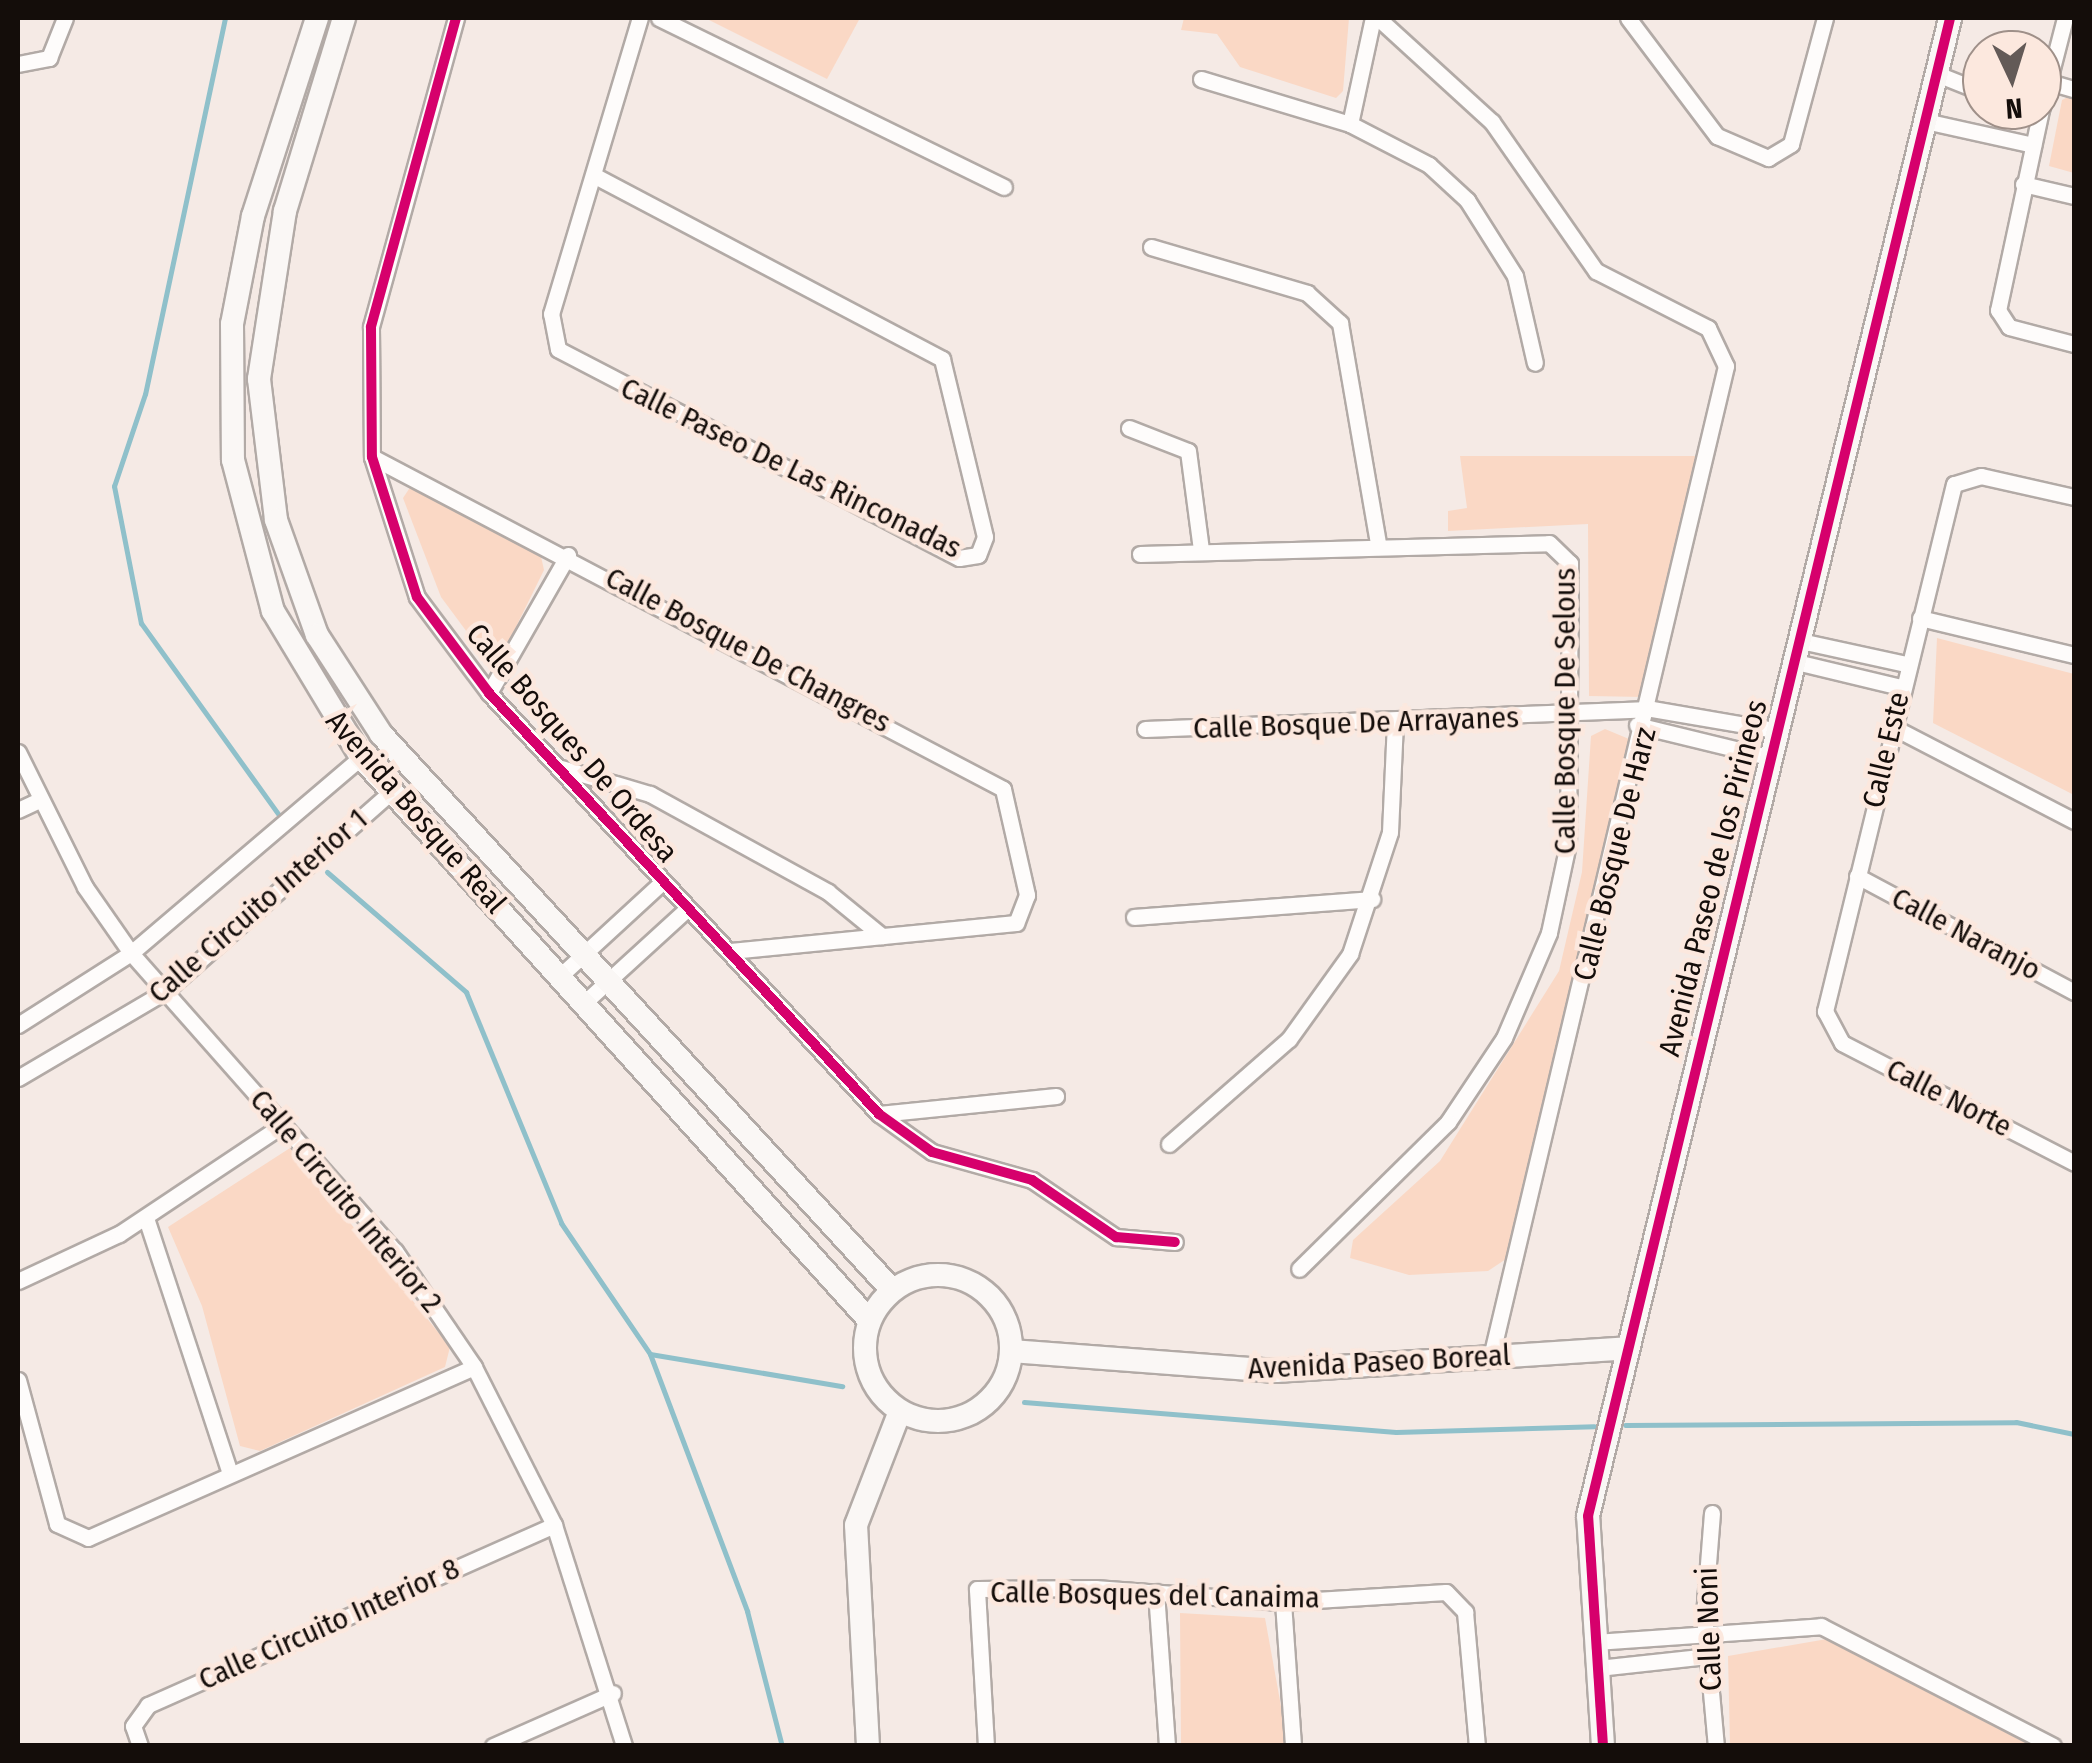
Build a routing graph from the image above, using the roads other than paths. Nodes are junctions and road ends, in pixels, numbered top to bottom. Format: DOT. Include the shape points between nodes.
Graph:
graph roads {
  1 [pos="65,18"];
  2 [pos="456,18"];
  3 [pos="640,18"];
  4 [pos="659,18"];
  5 [pos="1375,18"];
  6 [pos="1628,18"];
  7 [pos="1826,18"];
  8 [pos="316,20"];
  9 [pos="1950,22"];
  10 [pos="342,25"];
  11 [pos="1643,25"];
  12 [pos="18,64"];
  13 [pos="1937,74"];
  14 [pos="1201,79"];
  15 [pos="1962,84"];
  16 [pos="1926,122"];
  17 [pos="1350,124"];
  18 [pos="2034,130"];
  19 [pos="2032,146"];
  20 [pos="597,177"];
  21 [pos="2023,184"];
  22 [pos="1004,187"];
  23 [pos="2074,196"];
  24 [pos="1151,247"];
  25 [pos="2074,344"];
  26 [pos="1534,363"];
  27 [pos="1129,428"];
  28 [pos="372,457"];
  29 [pos="2074,497"];
  30 [pos="1378,544"];
  31 [pos="1201,550"];
  32 [pos="568,554"];
  33 [pos="1140,554"];
  34 [pos="1920,618"];
  35 [pos="1794,651"];
  36 [pos="2074,655"];
  37 [pos="1906,664"];
  38 [pos="1900,686"];
  39 [pos="489,693"];
  40 [pos="1652,709"];
  41 [pos="1628,716"];
  42 [pos="1570,717"];
  43 [pos="1395,722"];
  44 [pos="1893,727"];
  45 [pos="1145,728"];
  46 [pos="1775,730"];
  47 [pos="1644,732"];
  48 [pos="18,752"];
  49 [pos="1768,757"];
  50 [pos="360,758"];
  51 [pos="561,768"];
  52 [pos="392,791"];
  53 [pos="38,800"];
  54 [pos="18,810"];
  55 [pos="2074,822"];
  56 [pos="1857,876"];
  57 [pos="661,882"];
  58 [pos="1372,899"];
  59 [pos="687,909"];
  60 [pos="1134,917"];
  61 [pos="882,936"];
  62 [pos="730,951"];
  63 [pos="131,953"];
  64 [pos="582,956"];
  65 [pos="560,976"];
  66 [pos="607,983"];
  67 [pos="164,992"];
  68 [pos="2074,992"];
  69 [pos="585,1002"];
  70 [pos="18,1024"];
  71 [pos="1827,1028"];
  72 [pos="18,1078"];
  73 [pos="1056,1096"];
  74 [pos="879,1114"];
  75 [pos="284,1124"];
  76 [pos="1168,1144"];
  77 [pos="2074,1163"];
  78 [pos="146,1218"];
  79 [pos="1174,1242"];
  80 [pos="1298,1269"];
  81 [pos="18,1280"];
  82 [pos="892,1290"];
  83 [pos="870,1320"];
  84 [pos="1627,1348"];
  85 [pos="1012,1351"];
  86 [pos="1491,1357"];
  87 [pos="474,1367"];
  88 [pos="18,1380"];
  89 [pos="900,1411"];
  90 [pos="230,1474"];
  91 [pos="1712,1513"];
  92 [pos="554,1525"];
  93 [pos="1156,1592"];
  94 [pos="1284,1602"];
  95 [pos="1706,1636"];
  96 [pos="1595,1642"];
  97 [pos="1708,1656"];
  98 [pos="1598,1668"];
  99 [pos="613,1693"];
  100 [pos="140,1746"];
  101 [pos="493,1746"];
  102 [pos="624,1746"];
  103 [pos="868,1746"];
  104 [pos="986,1746"];
  105 [pos="1167,1746"];
  106 [pos="1293,1746"];
  107 [pos="1477,1746"];
  108 [pos="1603,1746"];
  109 [pos="1716,1746"];
  110 [pos="2053,1746"];
  1 -- 12 [label="street" via="49,58"];
  2 -- 28 [label="street, Calle Bosques De Ordesa" via="383,257 367,394"];
  3 -- 20 [label="street, Calle Paseo De Las Rinconadas"];
  4 -- 22 [label="street"];
  5 -- 17 [label="street"];
  5 -- 40 [label="street, Calle Bosque De Harz" via="1492,122 1596,271 1708,328 1724,349 1710,462"];
  6 -- 11 [label="street"];
  7 -- 11 [label="street" via="1791,144 1777,157 1718,136"];
  8 -- 10 [label="main road"];
  8 -- 50 [label="main road, Avenida Bosque Real" via="240,264 228,382 242,512 273,611"];
  9 -- 13 [label="main road, Avenida Paseo de los Pirineos"];
  10 -- 64 [label="main road, Avenida Bosque Real" via="265,310 262,434 284,550 317,634 381,734"];
  13 -- 15 [label="street"];
  13 -- 16 [label="main road, Avenida Paseo de los Pirineos"];
  14 -- 17 [label="street"];
  16 -- 19 [label="street"];
  16 -- 35 [label="main road, Avenida Paseo de los Pirineos"];
  17 -- 26 [label="street" via="1402,147 1467,200 1515,276"];
  18 -- 19 [label="street"];
  19 -- 21 [label="street"];
  20 -- 20 [label="street, Calle Paseo De Las Rinconadas" via="551,314 558,349 960,558 978,555 985,537 942,358"];
  21 -- 23 [label="street"];
  21 -- 25 [label="street" via="2001,318"];
  24 -- 30 [label="street" via="1306,293 1340,323"];
  27 -- 31 [label="street" via="1188,451"];
  28 -- 32 [label="street, Calle Bosque De Changres"];
  28 -- 39 [label="street, Calle Bosques De Ordesa" via="411,584"];
  29 -- 34 [label="street, Calle Este" via="1961,478"];
  30 -- 31 [label="street, Calle Bosque De Selous"];
  30 -- 42 [label="street, Calle Bosque De Selous" via="1563,549"];
  31 -- 33 [label="street, Calle Bosque De Selous"];
  32 -- 39 [label="street"];
  32 -- 61 [label="street, Calle Bosque De Changres" via="994,780 1011,811 1023,916 1008,926"];
  34 -- 36 [label="street"];
  34 -- 37 [label="street, Calle Este"];
  35 -- 37 [label="street"];
  35 -- 38 [label="street"];
  35 -- 46 [label="main road, Avenida Paseo de los Pirineos"];
  37 -- 38 [label="street, Calle Este"];
  38 -- 44 [label="street, Calle Este"];
  39 -- 51 [label="street, Calle Bosques De Ordesa"];
  40 -- 41 [label="street, Calle Bosque De Arrayanes"];
  40 -- 46 [label="street, Calle Bosque De Arrayanes"];
  40 -- 47 [label="street, Calle Bosque De Harz"];
  41 -- 42 [label="street, Calle Bosque De Arrayanes"];
  41 -- 47 [label="street"];
  42 -- 43 [label="street, Calle Bosque De Arrayanes"];
  42 -- 80 [label="street, Calle Bosque De Selous" via="1561,886 1504,1038 1424,1149"];
  43 -- 45 [label="street, Calle Bosque De Arrayanes"];
  43 -- 58 [label="street" via="1390,832"];
  44 -- 55 [label="street"];
  44 -- 56 [label="street, Calle Este"];
  46 -- 49 [label="main road, Avenida Paseo de los Pirineos"];
  47 -- 49 [label="street"];
  47 -- 86 [label="street, Calle Bosque De Harz"];
  48 -- 53 [label="street, Calle Circuito Interior 2"];
  49 -- 84 [label="main road, Avenida Paseo de los Pirineos"];
  50 -- 52 [label="main road, Avenida Bosque Real"];
  50 -- 63 [label="street, Calle Circuito Interior 1"];
  51 -- 57 [label="street, Calle Bosques De Ordesa"];
  51 -- 61 [label="street" via="650,794 828,892"];
  52 -- 65 [label="main road, Avenida Bosque Real"];
  52 -- 67 [label="street, Calle Circuito Interior 1"];
  53 -- 54 [label="street"];
  53 -- 63 [label="street, Calle Circuito Interior 2"];
  56 -- 68 [label="street, Calle Naranjo"];
  56 -- 71 [label="street, Calle Este"];
  57 -- 59 [label="street, Calle Bosques De Ordesa"];
  57 -- 64 [label="street"];
  58 -- 60 [label="street"];
  58 -- 76 [label="street" via="1334,983 1301,1025"];
  59 -- 62 [label="street, Calle Bosques De Ordesa"];
  59 -- 66 [label="street"];
  61 -- 62 [label="street"];
  62 -- 74 [label="street, Calle Bosques De Ordesa"];
  63 -- 67 [label="street, Calle Circuito Interior 2"];
  63 -- 70 [label="street, Calle Circuito Interior 1"];
  64 -- 65 [label="street"];
  64 -- 66 [label="main road, Avenida Bosque Real"];
  65 -- 69 [label="main road, Avenida Bosque Real"];
  66 -- 69 [label="street"];
  66 -- 82 [label="main road, Avenida Bosque Real"];
  67 -- 72 [label="street, Calle Circuito Interior 1"];
  67 -- 75 [label="street, Calle Circuito Interior 2"];
  69 -- 83 [label="main road, Avenida Bosque Real"];
  71 -- 77 [label="street, Calle Norte"];
  73 -- 74 [label="street"];
  74 -- 79 [label="street, Calle Bosques De Ordesa" via="932,1152 1032,1180 1116,1237"];
  75 -- 78 [label="street"];
  75 -- 87 [label="street, Calle Circuito Interior 2" via="395,1251"];
  78 -- 81 [label="street"];
  78 -- 90 [label="street"];
  82 -- 83 [label="main road"];
  82 -- 85 [label="main road" via="927,1275 970,1281 1001,1310"];
  83 -- 89 [label="main road" via="865,1360"];
  84 -- 86 [label="main road, Avenida Paseo Boreal"];
  84 -- 96 [label="main road, Avenida Paseo de los Pirineos" via="1588,1516"];
  85 -- 86 [label="main road, Avenida Paseo Boreal" via="1276,1371"];
  85 -- 89 [label="main road" via="982,1406 941,1421"];
  87 -- 90 [label="street"];
  87 -- 92 [label="street, Calle Circuito Interior 2"];
  88 -- 90 [label="street" via="67,1536 99,1535"];
  89 -- 103 [label="main road" via="856,1524"];
  91 -- 95 [label="street, Calle Noni"];
  92 -- 99 [label="street, Calle Circuito Interior 2"];
  92 -- 100 [label="street, Calle Circuito Interior 8" via="148,1705 133,1726"];
  93 -- 94 [label="street, Calle Bosques del Canaima"];
  93 -- 104 [label="street, Calle Bosques del Canaima" via="976,1589"];
  93 -- 105 [label="street"];
  94 -- 106 [label="street"];
  94 -- 107 [label="street, Calle Bosques del Canaima" via="1455,1596 1465,1612"];
  95 -- 96 [label="street"];
  95 -- 97 [label="street, Calle Noni"];
  95 -- 110 [label="street" via="1821,1626"];
  96 -- 98 [label="main road, Avenida Paseo de los Pirineos"];
  97 -- 98 [label="street"];
  97 -- 109 [label="street, Calle Noni"];
  98 -- 108 [label="main road, Avenida Paseo de los Pirineos"];
  99 -- 101 [label="street"];
  99 -- 102 [label="street, Calle Circuito Interior 2"];
}
